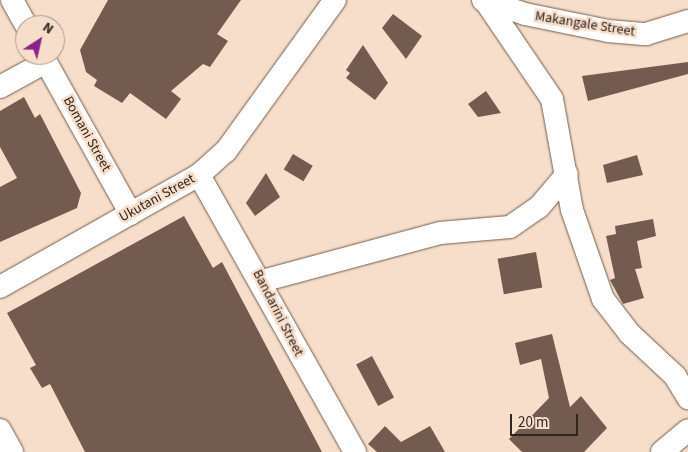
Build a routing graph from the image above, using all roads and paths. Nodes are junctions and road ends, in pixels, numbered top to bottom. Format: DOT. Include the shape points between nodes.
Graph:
graph roads {
  1 [pos="12,0"];
  2 [pos="336,0"];
  3 [pos="484,1"];
  4 [pos="20,15"];
  5 [pos="688,22"];
  6 [pos="33,65"];
  7 [pos="48,65"];
  8 [pos="0,87"];
  9 [pos="567,174"];
  10 [pos="199,175"];
  11 [pos="130,214"];
  12 [pos="262,281"];
  13 [pos="0,287"];
  14 [pos="688,398"];
  15 [pos="0,430"];
  16 [pos="688,430"];
  17 [pos="12,452"];
  18 [pos="355,452"];
  19 [pos="662,452"];
  1 -- 4 [label="street"];
  2 -- 10 [label="street, Ukutani Street" via="226,151"];
  3 -- 5 [label="street, Makangale Street" via="608,31 646,34"];
  3 -- 9 [label="street" via="552,99"];
  6 -- 8 [label="street"];
  7 -- 11 [label="street, Bomani Street"];
  9 -- 12 [label="street" via="539,207 510,227 440,233"];
  9 -- 14 [label="street" via="575,219 603,299 630,334 675,376"];
  10 -- 11 [label="street, Ukutani Street"];
  10 -- 12 [label="street, Bandarini Street"];
  11 -- 13 [label="street, Ukutani Street"];
  12 -- 18 [label="street, Bandarini Street" via="317,391"];
  15 -- 17 [label="street"];
  16 -- 19 [label="street"];
}
